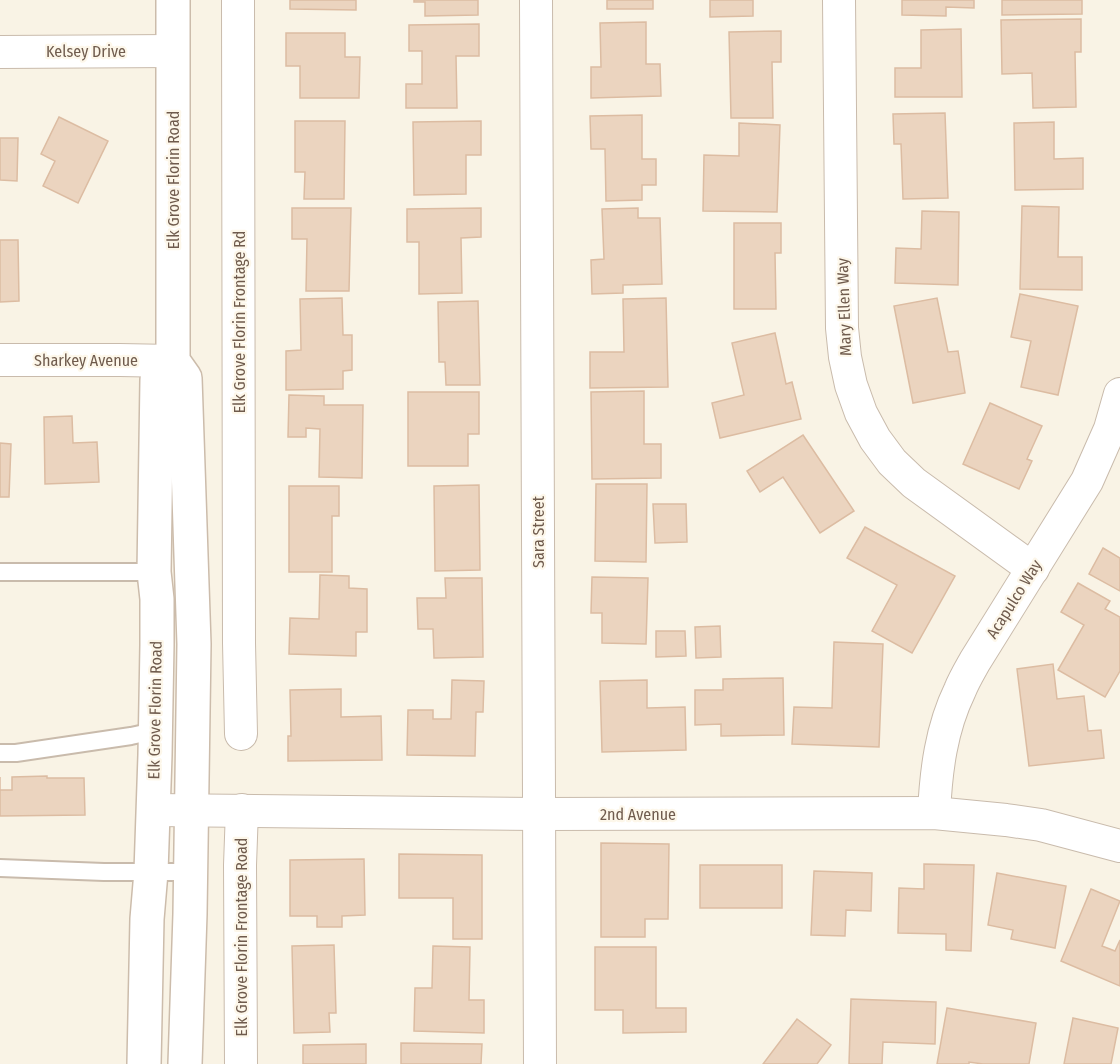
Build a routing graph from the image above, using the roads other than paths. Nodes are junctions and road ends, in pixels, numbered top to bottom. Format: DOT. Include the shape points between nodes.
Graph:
graph roads {
  1 [pos="173,0"];
  2 [pos="238,0"];
  3 [pos="536,0"];
  4 [pos="839,0"];
  5 [pos="173,51"];
  6 [pos="0,52"];
  7 [pos="0,360"];
  8 [pos="173,361"];
  9 [pos="1120,394"];
  10 [pos="1033,569"];
  11 [pos="0,572"];
  12 [pos="154,572"];
  13 [pos="239,643"];
  14 [pos="194,644"];
  15 [pos="154,732"];
  16 [pos="241,734"];
  17 [pos="0,753"];
  18 [pos="192,809"];
  19 [pos="153,810"];
  20 [pos="242,810"];
  21 [pos="934,813"];
  22 [pos="539,814"];
  23 [pos="1120,846"];
  24 [pos="0,868"];
  25 [pos="151,872"];
  26 [pos="191,872"];
  27 [pos="144,1064"];
  28 [pos="185,1064"];
  29 [pos="241,1064"];
  30 [pos="540,1064"];
  1 -- 5 [label="main road, Elk Grove Florin Road"];
  2 -- 13 [label="street, Elk Grove Florin Frontage Rd"];
  3 -- 22 [label="street, Sara Street"];
  4 -- 10 [label="street, Mary Ellen Way" via="842,328 851,386 875,439 892,462 914,483"];
  5 -- 6 [label="street, Kelsey Drive"];
  5 -- 8 [label="main road, Elk Grove Florin Road"];
  7 -- 8 [label="street, Sharkey Avenue"];
  8 -- 12 [label="main road, Elk Grove Florin Road" via="156,380"];
  8 -- 14 [label="main road, Elk Grove Florin Road" via="185,378"];
  9 -- 10 [label="street, Acapulco Way" via="1110,429 1087,481"];
  10 -- 21 [label="street, Acapulco Way" via="960,689 940,750"];
  11 -- 12 [label="lane"];
  12 -- 15 [label="main road, Elk Grove Florin Road"];
  13 -- 14 [label="street"];
  13 -- 16 [label="street, Elk Grove Florin Frontage Rd"];
  14 -- 18 [label="main road, Elk Grove Florin Road"];
  15 -- 17 [label="lane"];
  15 -- 19 [label="main road, Elk Grove Florin Road"];
  18 -- 19 [label="street, 2nd Avenue"];
  18 -- 20 [label="street, 2nd Avenue"];
  18 -- 26 [label="main road, Elk Grove Florin Road"];
  19 -- 25 [label="main road, Elk Grove Florin Road"];
  20 -- 22 [label="street, 2nd Avenue"];
  20 -- 29 [label="street, Elk Grove Florin Frontage Road"];
  21 -- 22 [label="street, 2nd Avenue"];
  21 -- 23 [label="street, 2nd Avenue" via="1041,825"];
  22 -- 30 [label="street, Sara Street"];
  24 -- 25 [label="lane"];
  25 -- 26 [label="lane"];
  25 -- 27 [label="main road, Elk Grove Florin Road"];
  26 -- 28 [label="main road, Elk Grove Florin Road"];
}
